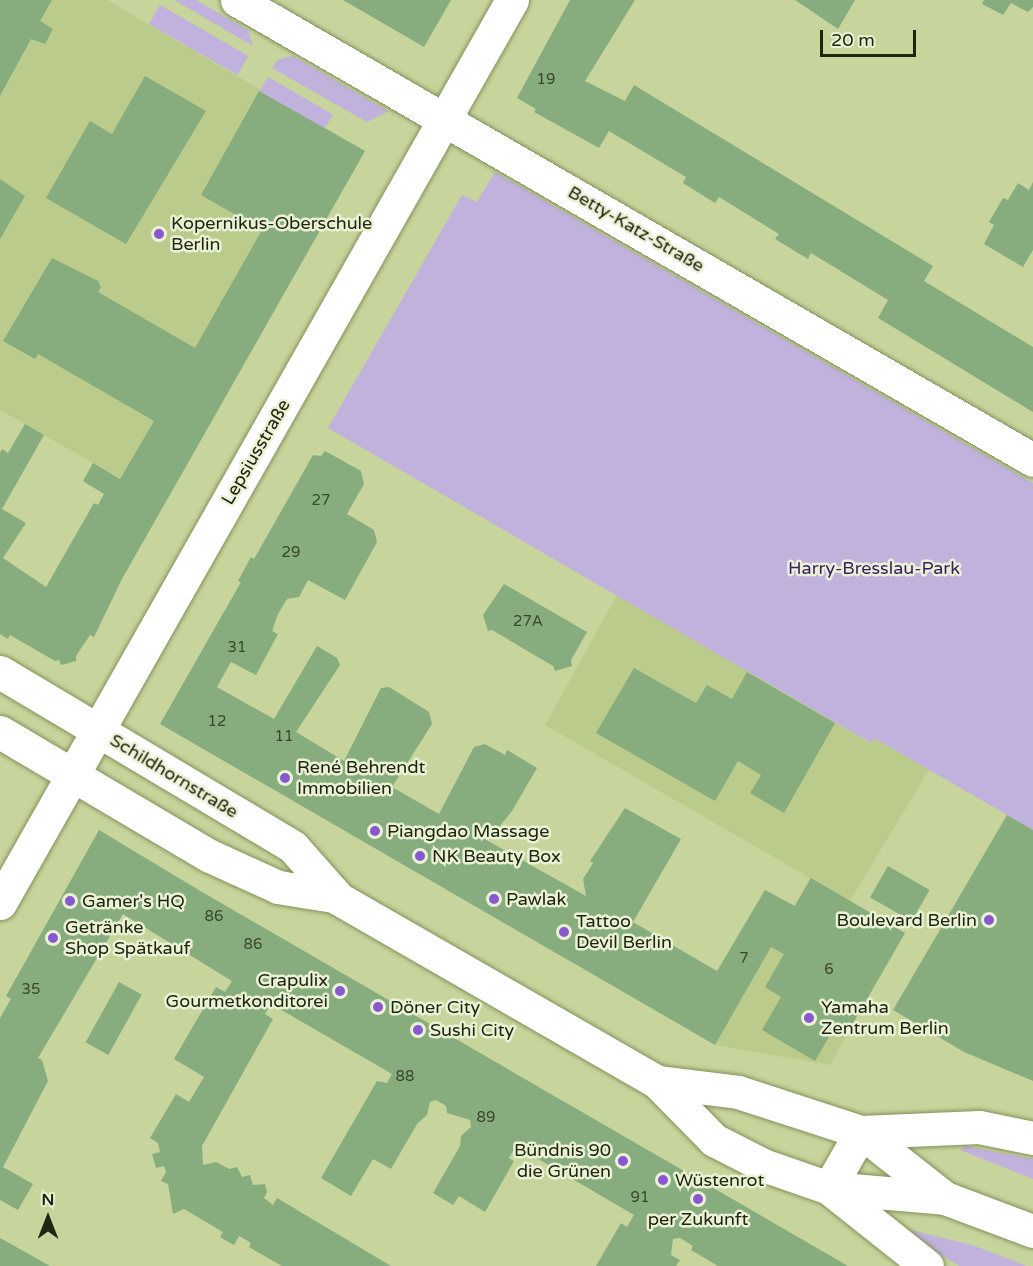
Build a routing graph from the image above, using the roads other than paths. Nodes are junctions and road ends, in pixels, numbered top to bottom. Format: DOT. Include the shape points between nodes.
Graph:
graph roads {
  1 [pos="237,0"];
  2 [pos="512,0"];
  3 [pos="445,118"];
  4 [pos="1033,460"];
  5 [pos="0,672"];
  6 [pos="99,730"];
  7 [pos="0,732"];
  8 [pos="72,775"];
  9 [pos="334,896"];
  10 [pos="0,903"];
  11 [pos="657,1082"];
  12 [pos="861,1132"];
  13 [pos="1033,1138"];
  14 [pos="829,1188"];
  15 [pos="945,1198"];
  16 [pos="1033,1231"];
  17 [pos="927,1266"];
  1 -- 3 [label="street, Betty-Katz-Straße"];
  2 -- 3 [label="street, Lepsiusstraße"];
  3 -- 4 [label="street, Betty-Katz-Straße"];
  3 -- 6 [label="street, Lepsiusstraße"];
  5 -- 6 [label="street, Schildhornstraße"];
  6 -- 8 [label="street, Lepsiusstraße"];
  6 -- 9 [label="street, Schildhornstraße" via="293,847"];
  7 -- 8 [label="street, Schildhornstraße"];
  8 -- 9 [label="street, Schildhornstraße" via="210,856 278,887"];
  8 -- 10 [label="street, Lepsiusstraße"];
  9 -- 11 [label="street, Schildhornstraße"];
  11 -- 12 [label="street, Schildhornstraße" via="738,1092"];
  11 -- 14 [label="street, Schildhornstraße" via="714,1140 763,1165"];
  12 -- 13 [label="street, Schildhornstraße" via="979,1127"];
  12 -- 14 [label="street"];
  12 -- 15 [label="street, Schildhornstraße"];
  14 -- 15 [label="street, Schildhornstraße"];
  14 -- 17 [label="street, Schildhornstraße"];
  15 -- 16 [label="street, Schildhornstraße"];
}
